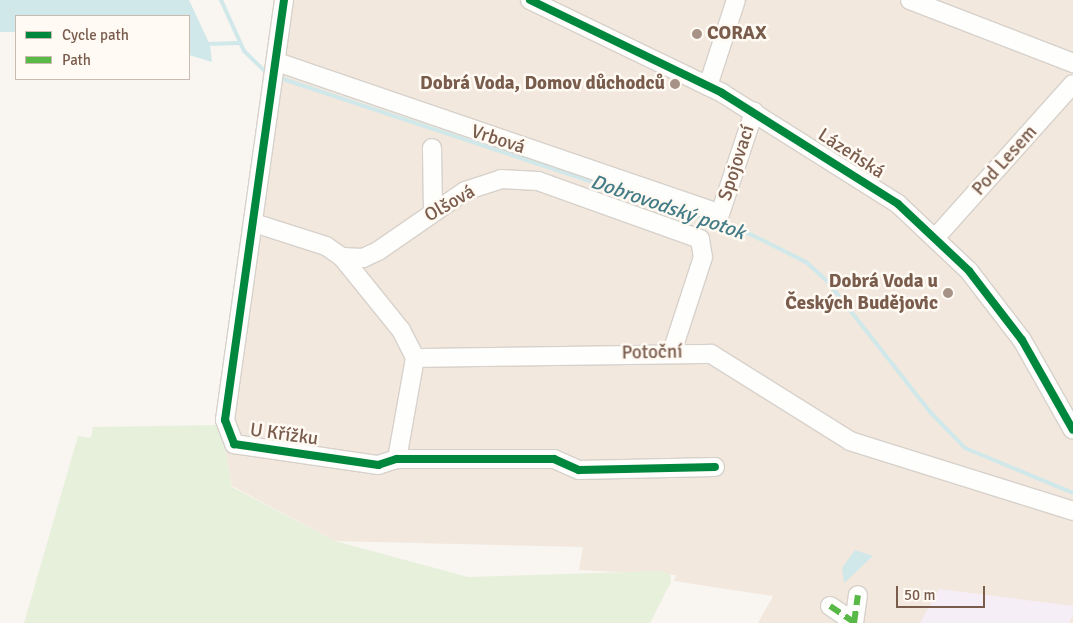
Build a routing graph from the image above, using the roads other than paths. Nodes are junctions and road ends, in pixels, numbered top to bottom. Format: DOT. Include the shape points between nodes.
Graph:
graph roads {
  1 [pos="284,0"];
  2 [pos="530,0"];
  3 [pos="736,0"];
  4 [pos="910,0"];
  5 [pos="1073,63"];
  6 [pos="277,64"];
  7 [pos="1073,84"];
  8 [pos="708,86"];
  9 [pos="754,112"];
  10 [pos="432,148"];
  11 [pos="433,211"];
  12 [pos="720,214"];
  13 [pos="254,224"];
  14 [pos="936,237"];
  15 [pos="342,258"];
  16 [pos="672,352"];
  17 [pos="415,358"];
  18 [pos="1073,430"];
  19 [pos="397,459"];
  20 [pos="715,467"];
  21 [pos="1073,511"];
  22 [pos="858,595"];
  23 [pos="830,606"];
  24 [pos="854,622"];
  1 -- 6 [label="street, U Křížku"];
  2 -- 8 [label="street, Lázeňská"];
  3 -- 8 [label="street"];
  4 -- 5 [label="street"];
  6 -- 12 [label="street, Vrbová"];
  6 -- 13 [label="street, U Křížku"];
  7 -- 14 [label="street, Pod Lesem"];
  8 -- 9 [label="street, Lázeňská"];
  9 -- 12 [label="street, Spojovací"];
  9 -- 14 [label="street, Lázeňská" via="846,169"];
  10 -- 11 [label="street"];
  11 -- 15 [label="street, Olšová" via="378,251 364,258"];
  11 -- 16 [label="street, Olšová" via="465,191 501,179 538,180 696,235 703,244 704,258"];
  13 -- 15 [label="street" via="326,246"];
  13 -- 19 [label="street, U Křížku" via="225,420 227,434 234,444 378,465"];
  14 -- 18 [label="street, Lázeňská" via="969,271 1022,340"];
  15 -- 17 [label="street" via="401,330"];
  16 -- 17 [label="street, Potoční"];
  16 -- 21 [label="street, Potoční" via="695,352 724,359 850,441"];
  17 -- 19 [label="street"];
  19 -- 20 [label="street, U Křížku" via="554,459 579,470"];
  22 -- 24 [label="street"];
  23 -- 24 [label="street"];
}
